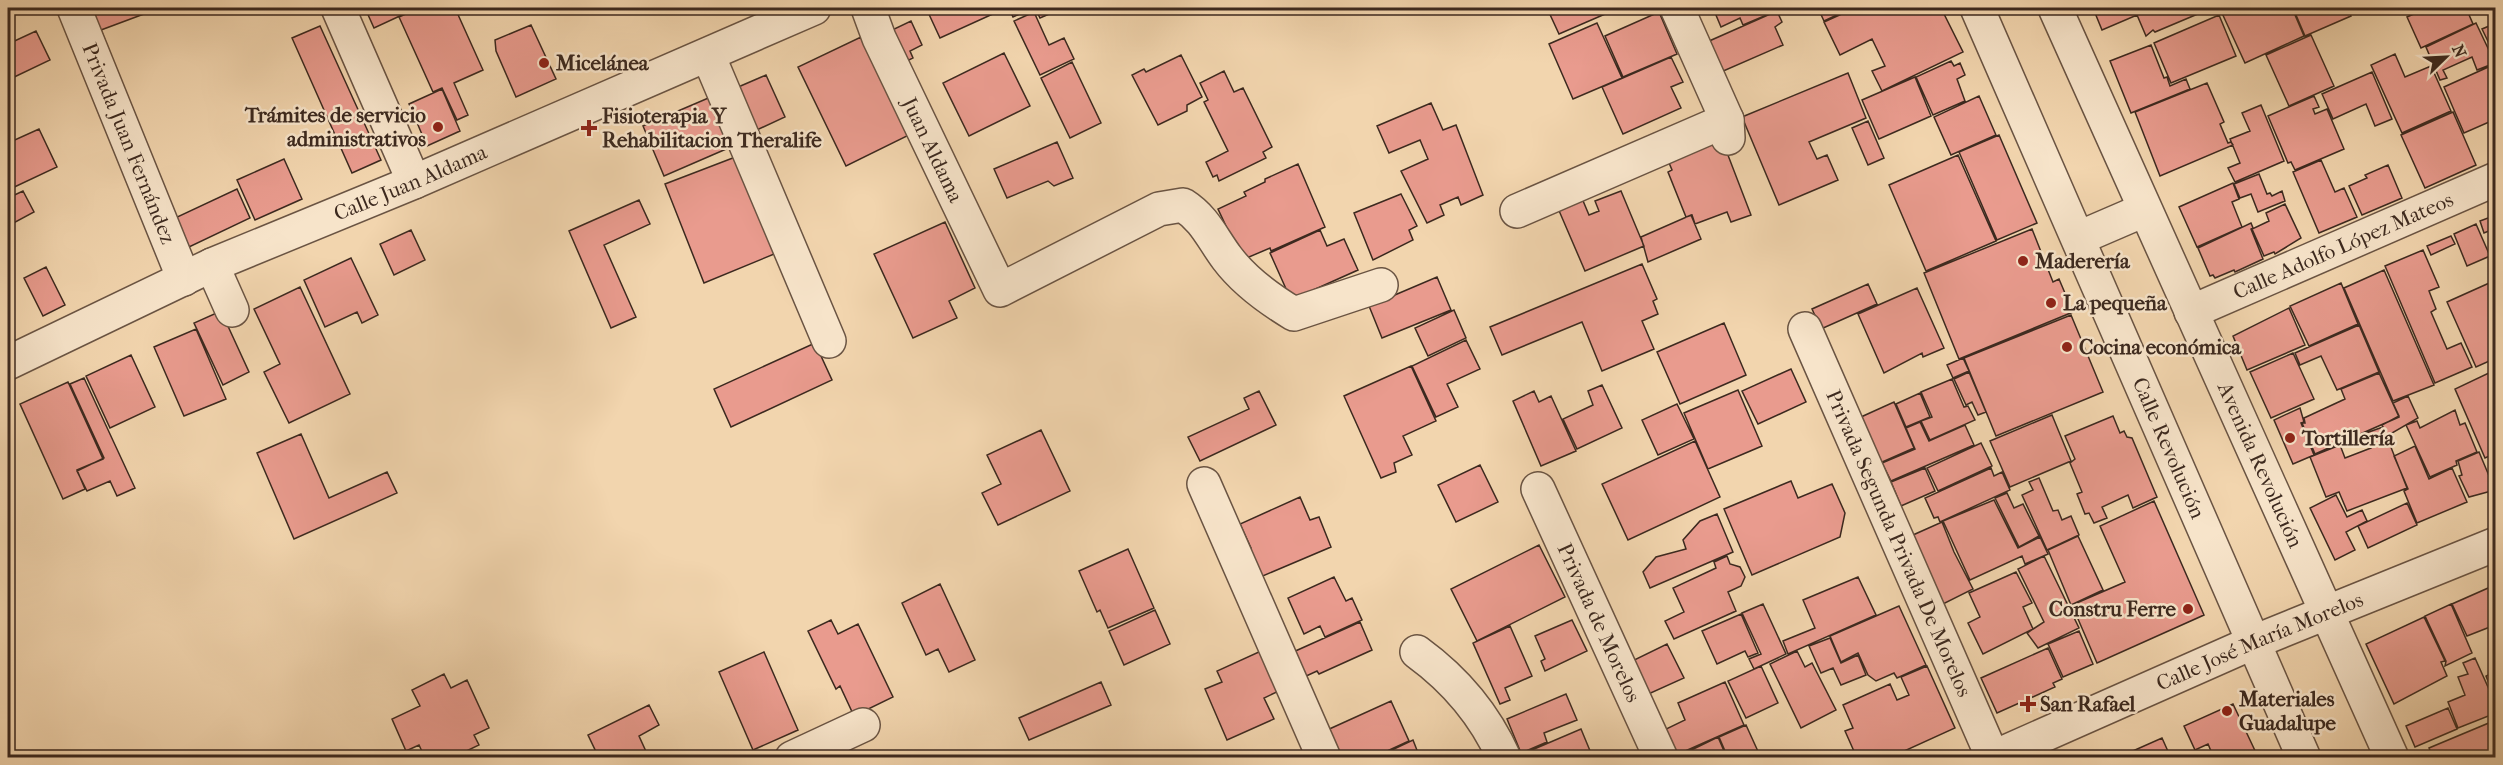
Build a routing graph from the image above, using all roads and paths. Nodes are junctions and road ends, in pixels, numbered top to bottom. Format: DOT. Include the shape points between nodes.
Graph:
graph roads {
  1 [pos="74,8"];
  2 [pos="338,8"];
  3 [pos="814,8"];
  4 [pos="868,8"];
  5 [pos="1677,8"];
  6 [pos="1977,8"];
  7 [pos="2055,8"];
  8 [pos="708,55"];
  9 [pos="2496,179"];
  10 [pos="414,182"];
  11 [pos="2144,210"];
  12 [pos="1517,211"];
  13 [pos="2079,238"];
  14 [pos="198,272"];
  15 [pos="1381,285"];
  16 [pos="232,310"];
  17 [pos="2191,312"];
  18 [pos="1805,329"];
  19 [pos="829,341"];
  20 [pos="8,363"];
  21 [pos="1204,484"];
  22 [pos="1538,489"];
  23 [pos="2496,544"];
  24 [pos="2328,613"];
  25 [pos="2254,642"];
  26 [pos="1417,652"];
  27 [pos="863,725"];
  28 [pos="1992,757"];
  29 [pos="792,758"];
  30 [pos="1324,758"];
  31 [pos="1504,758"];
  32 [pos="1661,758"];
  33 [pos="2304,758"];
  34 [pos="2392,758"];
  1 -- 14 [label="street, Privada Juan Fernández"];
  2 -- 10 [label="street"];
  3 -- 8 [label="street, Calle Juan Aldama"];
  4 -- 15 [label="street, Juan Aldama" via="1000,290 1159,209 1183,205 1207,225 1226,257 1247,281 1294,314"];
  5 -- 12 [label="street" via="1728,129"];
  6 -- 13 [label="street, Calle Revolución"];
  7 -- 11 [label="street, Avenida Revolución"];
  8 -- 10 [label="street, Calle Juan Aldama"];
  8 -- 19 [label="street"];
  9 -- 17 [label="street, Calle Adolfo López Mateos"];
  10 -- 14 [label="street, Calle Juan Aldama"];
  11 -- 13 [label="street"];
  11 -- 17 [label="street, Avenida Revolución"];
  13 -- 25 [label="street, Calle Revolución"];
  14 -- 16 [label="street, Privada Juan Fernández"];
  14 -- 20 [label="street, Calle Juan Aldama"];
  17 -- 24 [label="street, Avenida Revolución"];
  18 -- 28 [label="street, Privada Segunda Privada De Morelos"];
  21 -- 30 [label="street"];
  22 -- 32 [label="street, Privada de Morelos"];
  23 -- 24 [label="street, Calle José María Morelos"];
  24 -- 25 [label="street, Calle José María Morelos"];
  24 -- 34 [label="street, Avenida Revolución"];
  25 -- 28 [label="street, Calle José María Morelos"];
  25 -- 33 [label="street, Calle Revolución"];
  26 -- 31 [label="street" via="1445,672 1493,732"];
  27 -- 29 [label="street"];
}
